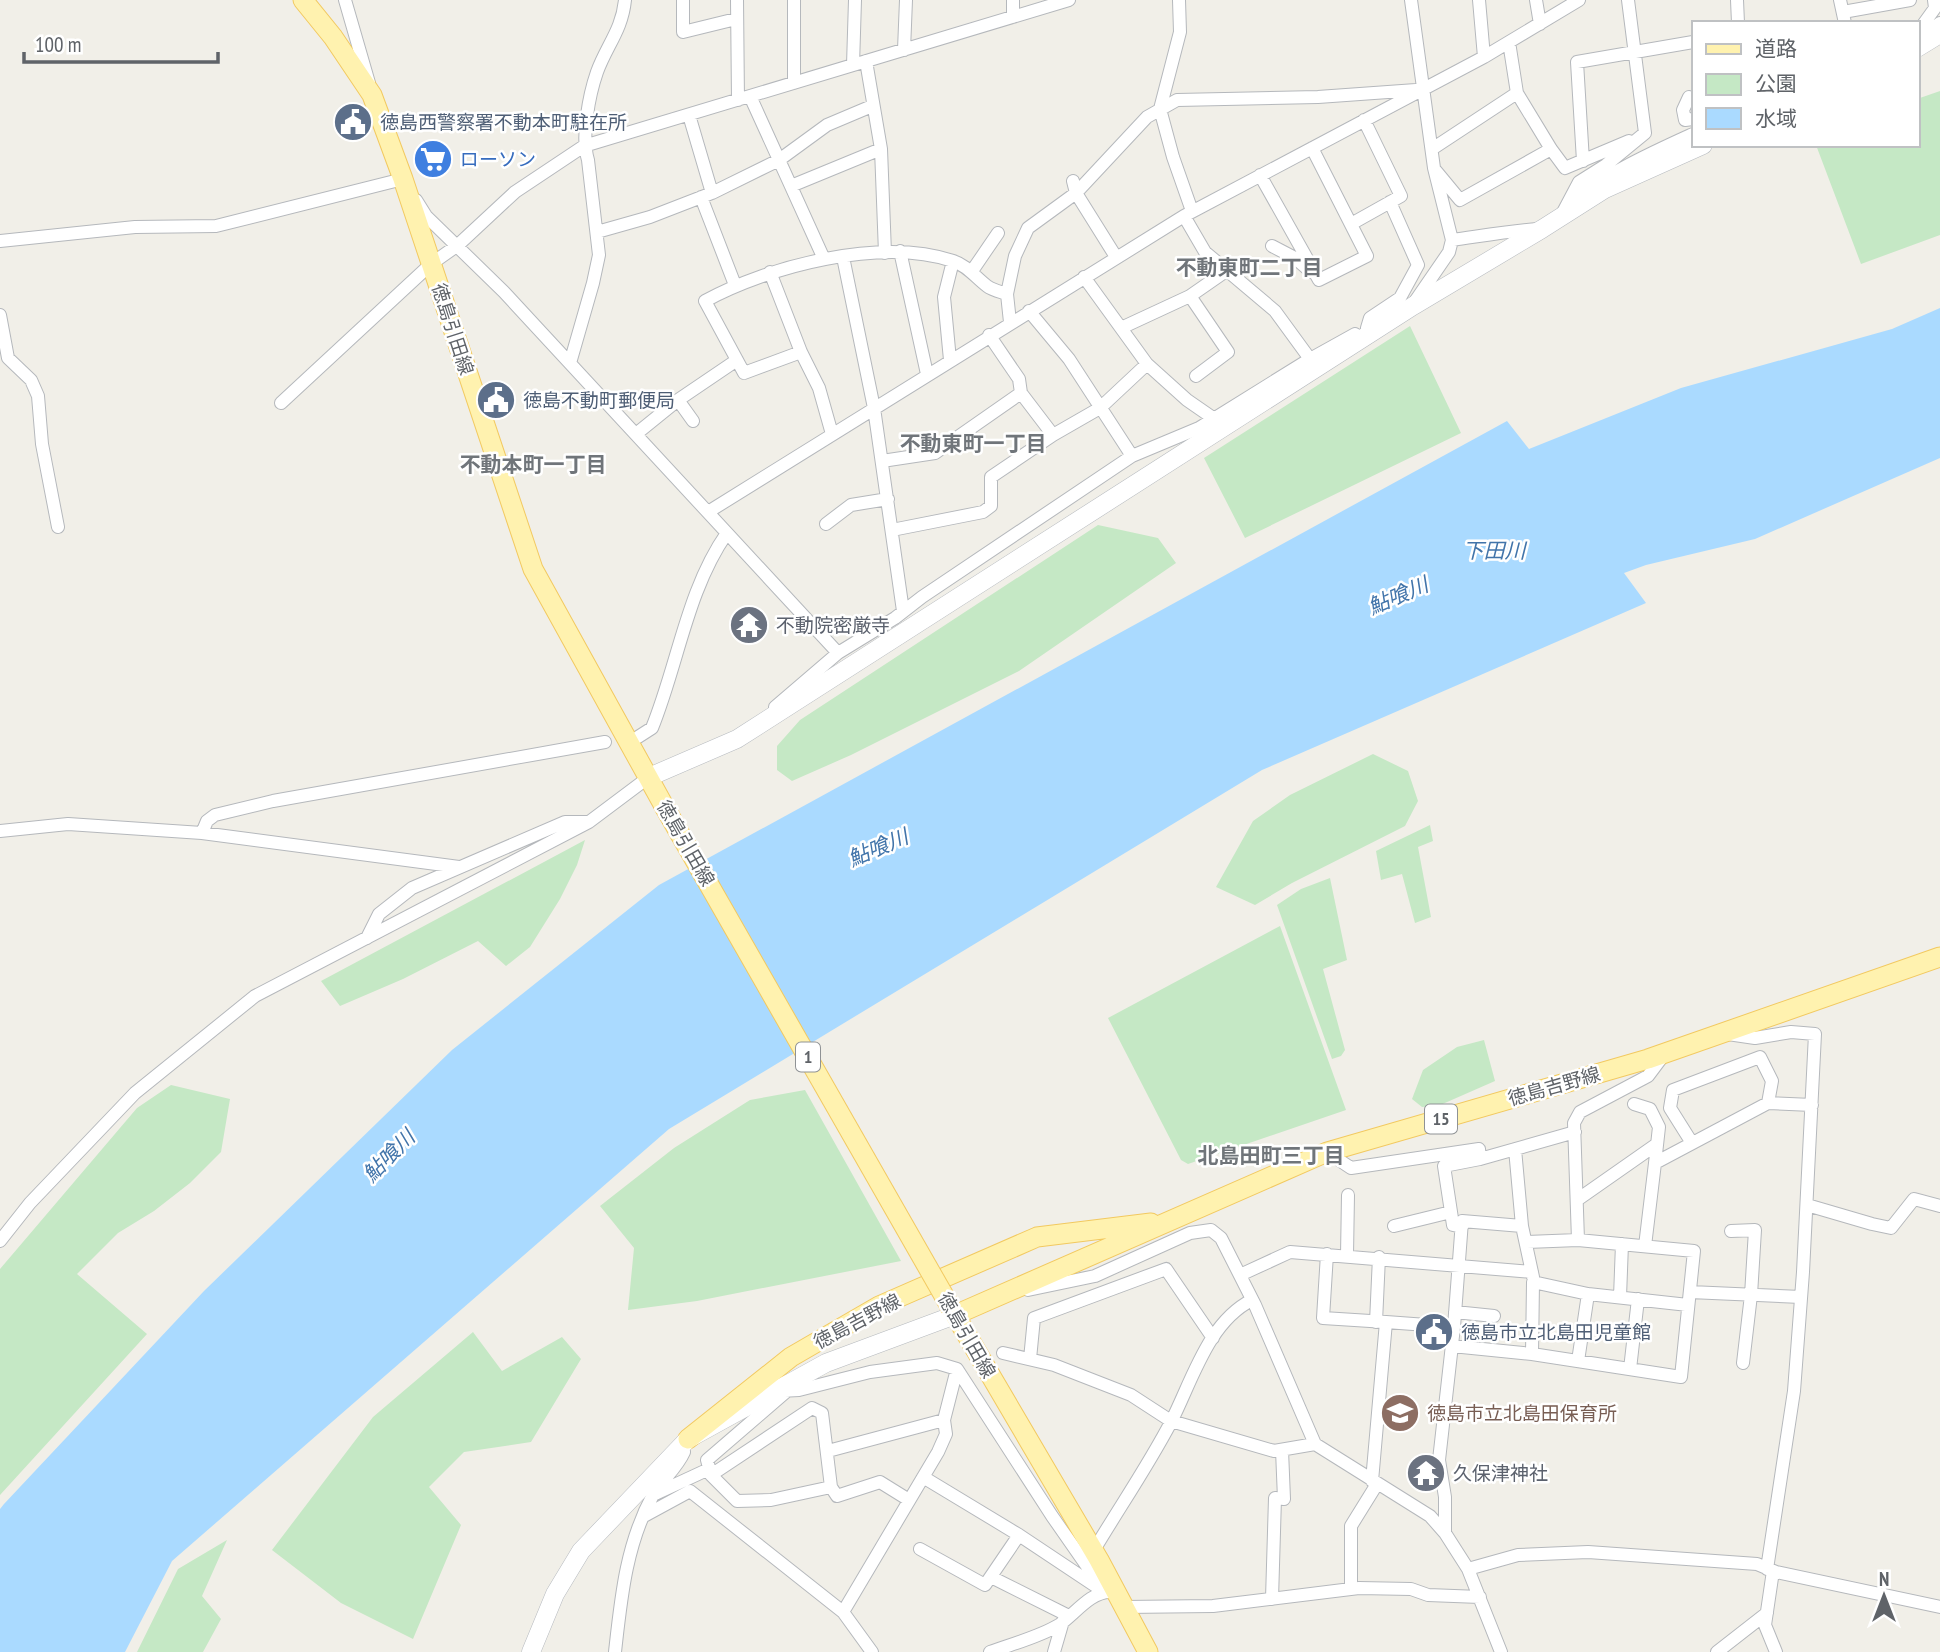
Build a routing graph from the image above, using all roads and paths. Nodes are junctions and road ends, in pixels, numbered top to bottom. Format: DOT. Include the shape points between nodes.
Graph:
graph roads {
  1 [pos="303,0"];
  2 [pos="345,0"];
  3 [pos="625,0"];
  4 [pos="683,0"];
  5 [pos="737,0"];
  6 [pos="794,0"];
  7 [pos="855,0"];
  8 [pos="906,0"];
  9 [pos="1013,0"];
  10 [pos="1069,0"];
  11 [pos="1179,0"];
  12 [pos="1411,0"];
  13 [pos="1479,0"];
  14 [pos="1536,0"];
  15 [pos="1579,0"];
  16 [pos="1628,0"];
  17 [pos="1737,0"];
  18 [pos="1910,0"];
  19 [pos="1934,0"];
  20 [pos="1843,11"];
  21 [pos="1013,17"];
  22 [pos="736,19"];
  23 [pos="1738,21"];
  24 [pos="1940,23"];
  25 [pos="1539,24"];
  26 [pos="1919,30"];
  27 [pos="1940,34"];
  28 [pos="1919,38"];
  29 [pos="1509,42"];
  30 [pos="1692,42"];
  31 [pos="1919,47"];
  32 [pos="904,50"];
  33 [pos="1636,51"];
  34 [pos="1484,57"];
  35 [pos="866,61"];
  36 [pos="853,65"];
  37 [pos="794,83"];
  38 [pos="1422,89"];
  39 [pos="1517,93"];
  40 [pos="372,96"];
  41 [pos="1689,97"];
  42 [pos="744,98"];
  43 [pos="872,106"];
  44 [pos="1160,109"];
  45 [pos="689,115"];
  46 [pos="1692,119"];
  47 [pos="1364,120"];
  48 [pos="1645,133"];
  49 [pos="1692,134"];
  50 [pos="1692,136"];
  51 [pos="584,146"];
  52 [pos="1698,147"];
  53 [pos="1312,148"];
  54 [pos="880,149"];
  55 [pos="1432,149"];
  56 [pos="1551,149"];
  57 [pos="1684,152"];
  58 [pos="779,160"];
  59 [pos="1583,161"];
  60 [pos="1434,168"];
  61 [pos="1261,175"];
  62 [pos="403,179"];
  63 [pos="790,186"];
  64 [pos="1074,187"];
  65 [pos="706,195"];
  66 [pos="1390,202"];
  67 [pos="1188,214"];
  68 [pos="1560,218"];
  69 [pos="1351,224"];
  70 [pos="1542,229"];
  71 [pos="597,232"];
  72 [pos="998,233"];
  73 [pos="1452,240"];
  74 [pos="0,241"];
  75 [pos="458,245"];
  76 [pos="1272,246"];
  77 [pos="900,251"];
  78 [pos="885,253"];
  79 [pos="843,257"];
  80 [pos="1116,257"];
  81 [pos="824,259"];
  82 [pos="953,261"];
  83 [pos="432,264"];
  84 [pos="972,271"];
  85 [pos="1226,271"];
  86 [pos="770,272"];
  87 [pos="1084,277"];
  88 [pos="1319,280"];
  89 [pos="735,285"];
  90 [pos="1007,294"];
  91 [pos="1191,296"];
  92 [pos="1413,306"];
  93 [pos="1028,310"];
  94 [pos="0,315"];
  95 [pos="1010,322"];
  96 [pos="1389,323"];
  97 [pos="1121,328"];
  98 [pos="1367,328"];
  99 [pos="989,335"];
  100 [pos="801,352"];
  101 [pos="1310,359"];
  102 [pos="737,360"];
  103 [pos="950,360"];
  104 [pos="570,363"];
  105 [pos="1147,363"];
  106 [pos="928,374"];
  107 [pos="1196,376"];
  108 [pos="1021,393"];
  109 [pos="678,400"];
  110 [pos="281,403"];
  111 [pos="874,408"];
  112 [pos="1100,408"];
  113 [pos="1213,418"];
  114 [pos="693,421"];
  115 [pos="636,434"];
  116 [pos="832,434"];
  117 [pos="1053,435"];
  118 [pos="1132,456"];
  119 [pos="882,460"];
  120 [pos="888,499"];
  121 [pos="708,512"];
  122 [pos="826,524"];
  123 [pos="58,527"];
  124 [pos="892,530"];
  125 [pos="727,533"];
  126 [pos="903,611"];
  127 [pos="838,653"];
  128 [pos="638,737"];
  129 [pos="737,739"];
  130 [pos="605,742"];
  131 [pos="649,778"];
  132 [pos="589,822"];
  133 [pos="0,831"];
  134 [pos="202,833"];
  135 [pos="459,867"];
  136 [pos="367,938"];
  137 [pos="1940,957"];
  138 [pos="1723,1033"];
  139 [pos="1666,1053"];
  140 [pos="1768,1103"];
  141 [pos="1634,1104"];
  142 [pos="1812,1105"];
  143 [pos="1575,1132"];
  144 [pos="1692,1143"];
  145 [pos="1657,1144"];
  146 [pos="1514,1149"];
  147 [pos="1327,1152"];
  148 [pos="1480,1159"];
  149 [pos="1655,1163"];
  150 [pos="1349,1195"];
  151 [pos="1577,1200"];
  152 [pos="1939,1200"];
  153 [pos="1807,1205"];
  154 [pos="1451,1212"];
  155 [pos="1170,1221"];
  156 [pos="1394,1226"];
  157 [pos="1522,1226"];
  158 [pos="1461,1227"];
  159 [pos="1731,1231"];
  160 [pos="1578,1240"];
  161 [pos="0,1241"];
  162 [pos="1527,1242"];
  163 [pos="1622,1244"];
  164 [pos="1645,1246"];
  165 [pos="1327,1254"];
  166 [pos="1347,1255"];
  167 [pos="1379,1257"];
  168 [pos="1460,1264"];
  169 [pos="1240,1275"];
  170 [pos="1533,1277"];
  171 [pos="1588,1294"];
  172 [pos="1751,1295"];
  173 [pos="994,1296"];
  174 [pos="1620,1297"];
  175 [pos="1801,1297"];
  176 [pos="1689,1298"];
  177 [pos="1639,1299"];
  178 [pos="1252,1300"];
  179 [pos="953,1311"];
  180 [pos="1455,1312"];
  181 [pos="1494,1316"];
  182 [pos="1381,1322"];
  183 [pos="1454,1327"];
  184 [pos="1213,1338"];
  185 [pos="1452,1346"];
  186 [pos="1003,1353"];
  187 [pos="1532,1354"];
  188 [pos="1030,1359"];
  189 [pos="1578,1361"];
  190 [pos="1742,1363"];
  191 [pos="957,1369"];
  192 [pos="1630,1369"];
  193 [pos="781,1391"];
  194 [pos="944,1420"];
  195 [pos="1171,1421"];
  196 [pos="688,1439"];
  197 [pos="1315,1444"];
  198 [pos="1282,1450"];
  199 [pos="828,1451"];
  200 [pos="710,1472"];
  201 [pos="923,1477"];
  202 [pos="1375,1483"];
  203 [pos="831,1486"];
  204 [pos="653,1495"];
  205 [pos="909,1500"];
  206 [pos="644,1516"];
  207 [pos="1445,1533"];
  208 [pos="1019,1535"];
  209 [pos="920,1549"];
  210 [pos="1094,1550"];
  211 [pos="1468,1569"];
  212 [pos="1770,1570"];
  213 [pos="991,1577"];
  214 [pos="1351,1589"];
  215 [pos="1115,1597"];
  216 [pos="1479,1597"];
  217 [pos="1272,1599"];
  218 [pos="1940,1607"];
  219 [pos="843,1612"];
  220 [pos="1767,1613"];
  221 [pos="1066,1619"];
  222 [pos="531,1652"];
  223 [pos="615,1652"];
  224 [pos="873,1652"];
  225 [pos="990,1652"];
  226 [pos="1054,1652"];
  227 [pos="1148,1652"];
  228 [pos="1501,1652"];
  229 [pos="1717,1652"];
  230 [pos="1776,1652"];
  1 -- 40 [label="main road, 徳島引田線 / 1"];
  2 -- 40 [label="street"];
  3 -- 51 [label="street" via="616,36 597,72"];
  4 -- 22 [label="street" via="683,32"];
  5 -- 22 [label="street"];
  6 -- 37 [label="street"];
  7 -- 36 [label="street"];
  8 -- 32 [label="street"];
  9 -- 21 [label="street"];
  10 -- 21 [label="street"];
  11 -- 44 [label="street" via="1180,32"];
  12 -- 38 [label="street"];
  13 -- 34 [label="street"];
  14 -- 25 [label="street"];
  15 -- 25 [label="street"];
  16 -- 33 [label="street"];
  17 -- 23 [label="street"];
  18 -- 20 [label="street"];
  19 -- 26 [label="street" via="1935,8"];
  21 -- 32 [label="street"];
  22 -- 42 [label="street"];
  24 -- 28 [label="street"];
  25 -- 29 [label="street"];
  27 -- 31 [label="street"];
  29 -- 34 [label="street"];
  29 -- 39 [label="street"];
  30 -- 33 [label="street"];
  32 -- 35 [label="street"];
  33 -- 48 [label="street"];
  33 -- 59 [label="street" via="1577,62"];
  34 -- 38 [label="street"];
  35 -- 36 [label="street"];
  35 -- 43 [label="street"];
  36 -- 37 [label="street"];
  37 -- 42 [label="street"];
  38 -- 44 [label="street" via="1177,100"];
  38 -- 47 [label="street"];
  38 -- 55 [label="street"];
  39 -- 55 [label="street"];
  39 -- 56 [label="street"];
  40 -- 62 [label="main road, 徳島引田線 / 1"];
  41 -- 46 [label="street" via="1683,110 1685,120"];
  42 -- 45 [label="street"];
  42 -- 58 [label="street"];
  43 -- 54 [label="street"];
  43 -- 58 [label="street" via="827,125"];
  44 -- 64 [label="street"];
  44 -- 67 [label="street"];
  45 -- 51 [label="street"];
  45 -- 65 [label="street"];
  47 -- 53 [label="street"];
  47 -- 66 [label="street" via="1401,196"];
  48 -- 59 [label="street"];
  48 -- 68 [label="street" via="1579,182"];
  49 -- 68 [label="street" via="1582,193"];
  50 -- 57 [label="street"];
  51 -- 71 [label="street"];
  51 -- 75 [label="street" via="515,192"];
  52 -- 57 [label="street"];
  53 -- 61 [label="street"];
  53 -- 69 [label="street"];
  54 -- 63 [label="street"];
  54 -- 78 [label="street"];
  55 -- 60 [label="street"];
  56 -- 59 [label="street" via="1565,168"];
  56 -- 60 [label="street" via="1460,200"];
  57 -- 68 [label="street" via="1605,189"];
  58 -- 63 [label="street"];
  58 -- 65 [label="street"];
  60 -- 73 [label="street"];
  61 -- 67 [label="street"];
  61 -- 88 [label="street"];
  62 -- 74 [label="street" via="216,226 145,226"];
  62 -- 75 [label="street" via="426,216"];
  62 -- 83 [label="main road, 徳島引田線 / 1"];
  63 -- 81 [label="street"];
  64 -- 80 [label="street"];
  64 -- 90 [label="street" via="1028,228 1015,256"];
  65 -- 71 [label="street"];
  65 -- 89 [label="street"];
  66 -- 69 [label="street"];
  66 -- 98 [label="street" via="1418,265 1400,298 1370,318"];
  67 -- 80 [label="street"];
  67 -- 85 [label="street" via="1205,252"];
  68 -- 70 [label="street"];
  69 -- 88 [label="street" via="1367,256"];
  70 -- 73 [label="street"];
  70 -- 92 [label="street"];
  71 -- 104 [label="street" via="599,255"];
  72 -- 84 [label="street"];
  73 -- 92 [label="street" via="1449,252"];
  75 -- 83 [label="street"];
  75 -- 104 [label="street"];
  76 -- 88 [label="street" via="1295,258"];
  77 -- 78 [label="street"];
  77 -- 82 [label="street"];
  77 -- 106 [label="street"];
  78 -- 79 [label="street"];
  79 -- 81 [label="street"];
  79 -- 111 [label="street"];
  80 -- 87 [label="street"];
  81 -- 86 [label="street"];
  82 -- 84 [label="street"];
  82 -- 103 [label="street" via="944,297"];
  83 -- 110 [label="street"];
  83 -- 131 [label="main road, 徳島引田線 / 1" via="533,569"];
  84 -- 90 [label="street" via="988,288"];
  85 -- 91 [label="street"];
  85 -- 101 [label="street" via="1275,311"];
  86 -- 89 [label="street"];
  86 -- 100 [label="street"];
  87 -- 93 [label="street"];
  87 -- 97 [label="street"];
  89 -- 102 [label="street" via="705,301"];
  90 -- 95 [label="street"];
  91 -- 97 [label="street"];
  91 -- 107 [label="street" via="1228,352"];
  92 -- 96 [label="street"];
  93 -- 95 [label="street"];
  93 -- 112 [label="street" via="1069,359"];
  94 -- 123 [label="street" via="9,358 31,380 38,396"];
  95 -- 99 [label="street"];
  96 -- 98 [label="street"];
  96 -- 129 [label="street"];
  97 -- 105 [label="street"];
  98 -- 101 [label="street"];
  99 -- 103 [label="street"];
  99 -- 108 [label="street" via="1019,379"];
  100 -- 102 [label="street" via="744,373"];
  100 -- 116 [label="street" via="819,388"];
  101 -- 113 [label="street"];
  102 -- 109 [label="street"];
  103 -- 106 [label="street"];
  104 -- 115 [label="street"];
  105 -- 112 [label="street"];
  105 -- 113 [label="street"];
  106 -- 111 [label="street"];
  108 -- 117 [label="street"];
  108 -- 119 [label="street" via="935,453"];
  109 -- 114 [label="street"];
  109 -- 115 [label="street"];
  111 -- 116 [label="street"];
  111 -- 119 [label="street"];
  112 -- 117 [label="street"];
  112 -- 118 [label="street"];
  113 -- 118 [label="street"];
  115 -- 121 [label="street"];
  116 -- 121 [label="street"];
  117 -- 124 [label="street" via="991,477 991,506 983,512"];
  118 -- 126 [label="street"];
  119 -- 120 [label="street"];
  120 -- 122 [label="street" via="851,505"];
  120 -- 124 [label="street"];
  121 -- 125 [label="street"];
  124 -- 126 [label="street"];
  125 -- 127 [label="street"];
  125 -- 128 [label="street" via="713,553 695,598 652,728"];
  126 -- 127 [label="street"];
  127 -- 129 [label="street"];
  129 -- 131 [label="street"];
  130 -- 134 [label="street" via="273,801 215,815"];
  131 -- 132 [label="street"];
  131 -- 179 [label="main road, 徳島引田線 / 1, bridge"];
  132 -- 135 [label="street" via="565,822"];
  132 -- 136 [label="street"];
  133 -- 134 [label="street" via="68,824"];
  134 -- 135 [label="street"];
  135 -- 136 [label="street" via="412,888 379,914"];
  136 -- 161 [label="street" via="255,996 135,1093"];
  137 -- 138 [label="main road, 徳島吉野線 / 15"];
  138 -- 139 [label="main road, 徳島吉野線 / 15"];
  138 -- 142 [label="street" via="1755,1038 1791,1032 1815,1034"];
  139 -- 143 [label="street" via="1648,1076 1580,1112"];
  139 -- 147 [label="main road, 徳島吉野線 / 15"];
  140 -- 142 [label="street"];
  140 -- 144 [label="street"];
  140 -- 144 [label="street" via="1772,1081 1760,1057 1673,1090 1670,1108"];
  141 -- 145 [label="street" via="1650,1109 1659,1127"];
  142 -- 153 [label="street"];
  143 -- 146 [label="street"];
  143 -- 151 [label="street"];
  144 -- 149 [label="street"];
  145 -- 149 [label="street"];
  145 -- 151 [label="street"];
  146 -- 148 [label="street"];
  146 -- 157 [label="street"];
  147 -- 148 [label="street" via="1351,1168 1479,1149"];
  147 -- 155 [label="main road, 徳島吉野線 / 15"];
  148 -- 154 [label="street" via="1444,1166"];
  149 -- 164 [label="street"];
  150 -- 166 [label="street"];
  151 -- 160 [label="street"];
  152 -- 153 [label="street" via="1914,1199 1891,1227"];
  153 -- 175 [label="street"];
  154 -- 156 [label="street"];
  154 -- 158 [label="street" via="1453,1225"];
  155 -- 173 [label="main road, 徳島吉野線 / 15"];
  155 -- 196 [label="main road, 徳島吉野線 / 15" via="1037,1237 879,1306 791,1357"];
  157 -- 158 [label="street" via="1462,1221"];
  157 -- 162 [label="street"];
  158 -- 168 [label="street"];
  159 -- 172 [label="street" via="1757,1225"];
  160 -- 162 [label="street"];
  160 -- 163 [label="street"];
  162 -- 170 [label="street"];
  163 -- 164 [label="street"];
  163 -- 174 [label="street"];
  164 -- 176 [label="street" via="1694,1251"];
  165 -- 166 [label="street"];
  165 -- 169 [label="street" via="1290,1252"];
  165 -- 182 [label="street" via="1323,1318"];
  166 -- 167 [label="street"];
  167 -- 168 [label="street"];
  167 -- 182 [label="street"];
  168 -- 170 [label="street"];
  168 -- 180 [label="street"];
  169 -- 173 [label="street" via="1221,1238 1211,1230 1190,1233 1095,1276"];
  169 -- 178 [label="street"];
  170 -- 171 [label="street"];
  170 -- 187 [label="street"];
  171 -- 174 [label="street"];
  171 -- 189 [label="street"];
  172 -- 175 [label="street"];
  172 -- 176 [label="street"];
  172 -- 190 [label="street"];
  173 -- 179 [label="main road, 徳島吉野線 / 15"];
  174 -- 177 [label="street"];
  175 -- 212 [label="street" via="1794,1391"];
  176 -- 177 [label="street"];
  176 -- 192 [label="street" via="1681,1377"];
  177 -- 192 [label="street"];
  178 -- 184 [label="street" via="1237,1307"];
  178 -- 197 [label="street"];
  179 -- 193 [label="street" via="826,1363"];
  179 -- 210 [label="main road, 徳島引田線 / 1"];
  180 -- 181 [label="street"];
  180 -- 183 [label="street"];
  182 -- 183 [label="street"];
  182 -- 202 [label="street"];
  183 -- 185 [label="street"];
  184 -- 188 [label="street" via="1166,1269 1034,1318"];
  184 -- 195 [label="street"];
  185 -- 187 [label="street"];
  185 -- 207 [label="street" via="1439,1460"];
  186 -- 188 [label="street"];
  187 -- 189 [label="street"];
  188 -- 195 [label="street" via="1131,1395"];
  189 -- 192 [label="street"];
  191 -- 193 [label="street" via="937,1363"];
  191 -- 194 [label="street"];
  191 -- 215 [label="street" via="1052,1516"];
  193 -- 196 [label="street"];
  193 -- 200 [label="street" via="707,1460"];
  194 -- 199 [label="street"];
  194 -- 201 [label="street" via="946,1434"];
  195 -- 198 [label="street"];
  195 -- 210 [label="street"];
  196 -- 204 [label="street" via="683,1455"];
  196 -- 222 [label="street" via="581,1551 555,1594"];
  197 -- 198 [label="street"];
  197 -- 202 [label="street"];
  198 -- 217 [label="street" via="1284,1499 1275,1498"];
  199 -- 200 [label="street" via="822,1413 812,1408"];
  199 -- 203 [label="street"];
  200 -- 203 [label="street" via="737,1501 771,1500"];
  200 -- 204 [label="street"];
  201 -- 205 [label="street"];
  201 -- 208 [label="street"];
  202 -- 207 [label="street" via="1430,1516"];
  202 -- 214 [label="street" via="1351,1526"];
  203 -- 205 [label="street" via="838,1496 880,1482"];
  204 -- 206 [label="street"];
  205 -- 219 [label="street"];
  206 -- 219 [label="street" via="690,1492"];
  206 -- 223 [label="street" via="631,1545"];
  207 -- 211 [label="street"];
  208 -- 213 [label="street"];
  208 -- 215 [label="street"];
  209 -- 213 [label="street" via="985,1585"];
  210 -- 215 [label="main road, 徳島引田線 / 1"];
  211 -- 212 [label="street" via="1518,1555 1588,1552 1757,1564"];
  211 -- 216 [label="street"];
  212 -- 218 [label="street"];
  212 -- 220 [label="street"];
  213 -- 221 [label="street"];
  214 -- 216 [label="street" via="1411,1589 1428,1595"];
  214 -- 217 [label="street"];
  215 -- 217 [label="street" via="1213,1606"];
  215 -- 221 [label="street" via="1088,1601"];
  215 -- 227 [label="main road, 徳島引田線 / 1"];
  216 -- 228 [label="street"];
  219 -- 224 [label="street"];
  220 -- 229 [label="street"];
  220 -- 230 [label="street" via="1765,1625"];
  221 -- 225 [label="street"];
  221 -- 226 [label="street"];
}
